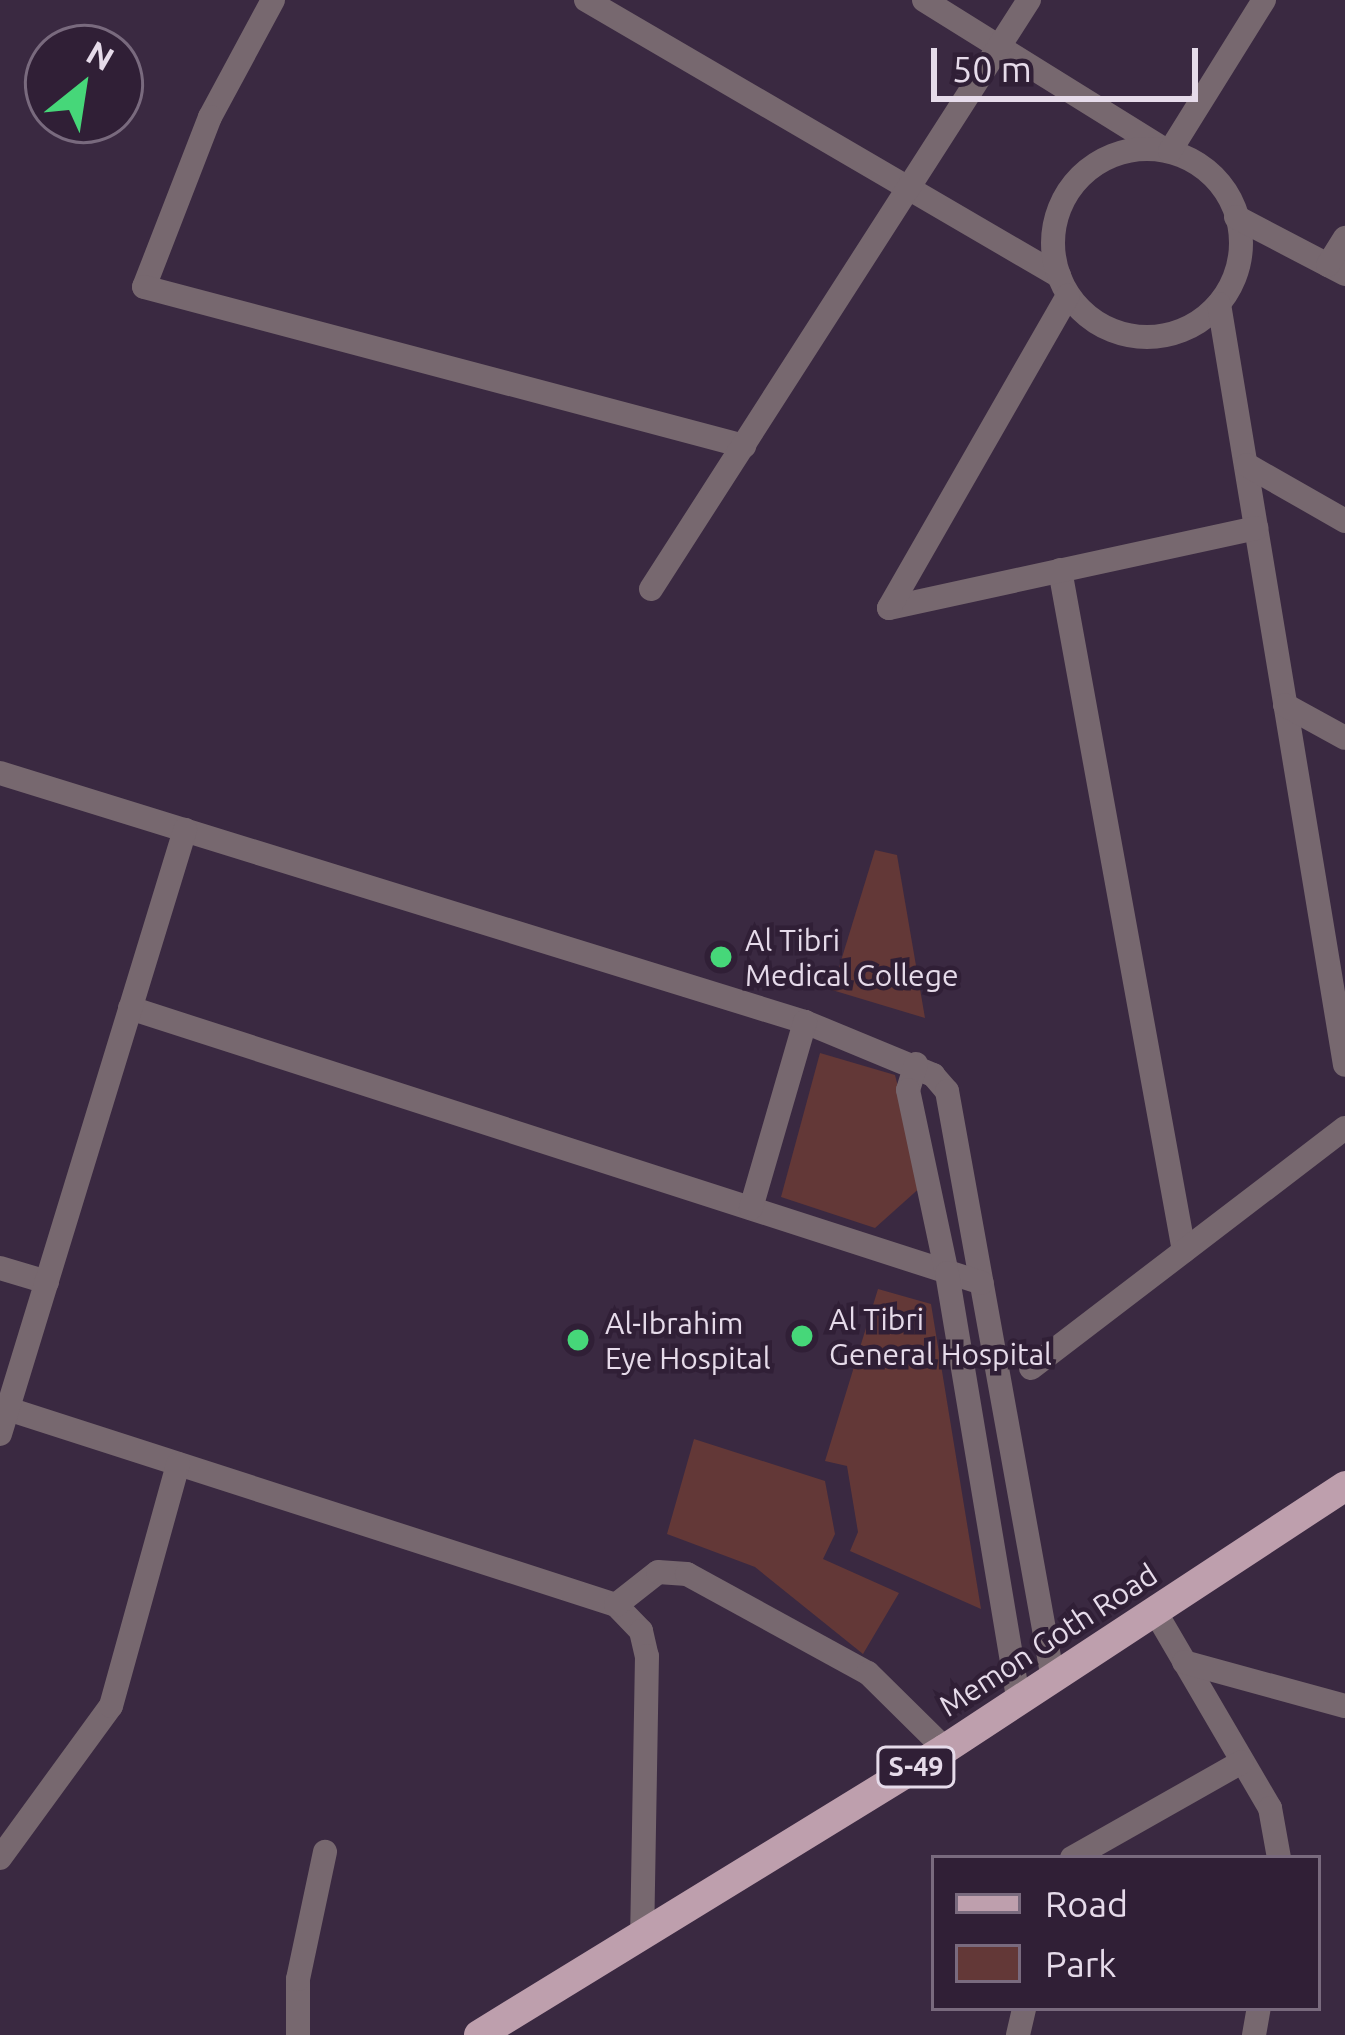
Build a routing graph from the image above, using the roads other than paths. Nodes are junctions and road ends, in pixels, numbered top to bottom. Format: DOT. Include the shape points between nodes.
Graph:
graph roads {
  1 [pos="273,0"];
  2 [pos="586,0"];
  3 [pos="924,0"];
  4 [pos="1030,0"];
  5 [pos="1264,0"];
  6 [pos="999,47"];
  7 [pos="1166,149"];
  8 [pos="909,188"];
  9 [pos="1236,217"];
  10 [pos="1345,238"];
  11 [pos="1336,270"];
  12 [pos="1064,286"];
  13 [pos="1219,304"];
  14 [pos="744,446"];
  15 [pos="1247,465"];
  16 [pos="1345,521"];
  17 [pos="1256,528"];
  18 [pos="1060,571"];
  19 [pos="651,590"];
  20 [pos="1286,705"];
  21 [pos="1345,738"];
  22 [pos="0,773"];
  23 [pos="185,830"];
  24 [pos="130,1008"];
  25 [pos="805,1022"];
  26 [pos="916,1064"];
  27 [pos="1345,1065"];
  28 [pos="1345,1127"];
  29 [pos="751,1208"];
  30 [pos="1184,1251"];
  31 [pos="0,1268"];
  32 [pos="947,1273"];
  33 [pos="47,1282"];
  34 [pos="982,1283"];
  35 [pos="1031,1368"];
  36 [pos="4,1422"];
  37 [pos="178,1464"];
  38 [pos="1345,1486"];
  39 [pos="616,1605"];
  40 [pos="1156,1613"];
  41 [pos="1184,1662"];
  42 [pos="1053,1679"];
  43 [pos="1018,1702"];
  44 [pos="1345,1706"];
  45 [pos="945,1749"];
  46 [pos="1242,1762"];
  47 [pos="325,1852"];
  48 [pos="1077,1855"];
  49 [pos="1278,1855"];
  50 [pos="0,1858"];
  51 [pos="642,1935"];
  52 [pos="298,2035"];
  53 [pos="478,2035"];
  1 -- 14 [label="street" via="210,117 144,287"];
  2 -- 8 [label="street"];
  3 -- 6 [label="street"];
  4 -- 6 [label="street"];
  5 -- 7 [label="street"];
  6 -- 7 [label="street"];
  6 -- 8 [label="street"];
  7 -- 9 [label="street" via="1214,176"];
  7 -- 12 [label="street" via="1117,153 1086,170 1064,196 1052,229"];
  8 -- 12 [label="street"];
  8 -- 14 [label="street"];
  9 -- 11 [label="street"];
  9 -- 13 [label="street" via="1236,274"];
  10 -- 11 [label="street"];
  12 -- 13 [label="street" via="1092,321 1124,335 1159,337 1192,326"];
  12 -- 18 [label="street" via="889,608"];
  13 -- 15 [label="street"];
  14 -- 19 [label="street"];
  15 -- 16 [label="street"];
  15 -- 17 [label="street"];
  17 -- 18 [label="street"];
  17 -- 20 [label="street"];
  18 -- 30 [label="street"];
  20 -- 21 [label="street"];
  20 -- 27 [label="street"];
  22 -- 23 [label="street"];
  23 -- 24 [label="street"];
  23 -- 25 [label="street"];
  24 -- 29 [label="street"];
  24 -- 33 [label="street"];
  25 -- 26 [label="street"];
  25 -- 29 [label="street"];
  26 -- 32 [label="street" via="908,1090"];
  26 -- 34 [label="street" via="947,1091"];
  28 -- 30 [label="street"];
  29 -- 32 [label="street"];
  30 -- 35 [label="street"];
  31 -- 33 [label="street"];
  32 -- 34 [label="street"];
  32 -- 43 [label="street"];
  33 -- 36 [label="street"];
  34 -- 42 [label="street"];
  36 -- 37 [label="street"];
  37 -- 39 [label="street"];
  37 -- 50 [label="street" via="111,1706"];
  38 -- 40 [label="main road, Memon Goth Road / S-49"];
  39 -- 45 [label="street" via="658,1572 687,1574 868,1673"];
  39 -- 51 [label="street" via="641,1631 647,1656"];
  40 -- 41 [label="street"];
  40 -- 42 [label="main road, Memon Goth Road / S-49"];
  41 -- 44 [label="street"];
  41 -- 46 [label="street"];
  42 -- 43 [label="main road, Memon Goth Road / S-49"];
  43 -- 45 [label="main road, Memon Goth Road / S-49"];
  45 -- 51 [label="main road, Memon Goth Road / S-49"];
  46 -- 48 [label="street"];
  46 -- 49 [label="street" via="1270,1808"];
  47 -- 52 [label="street" via="298,1979"];
  51 -- 53 [label="main road, Memon Goth Road / S-49"];
}
